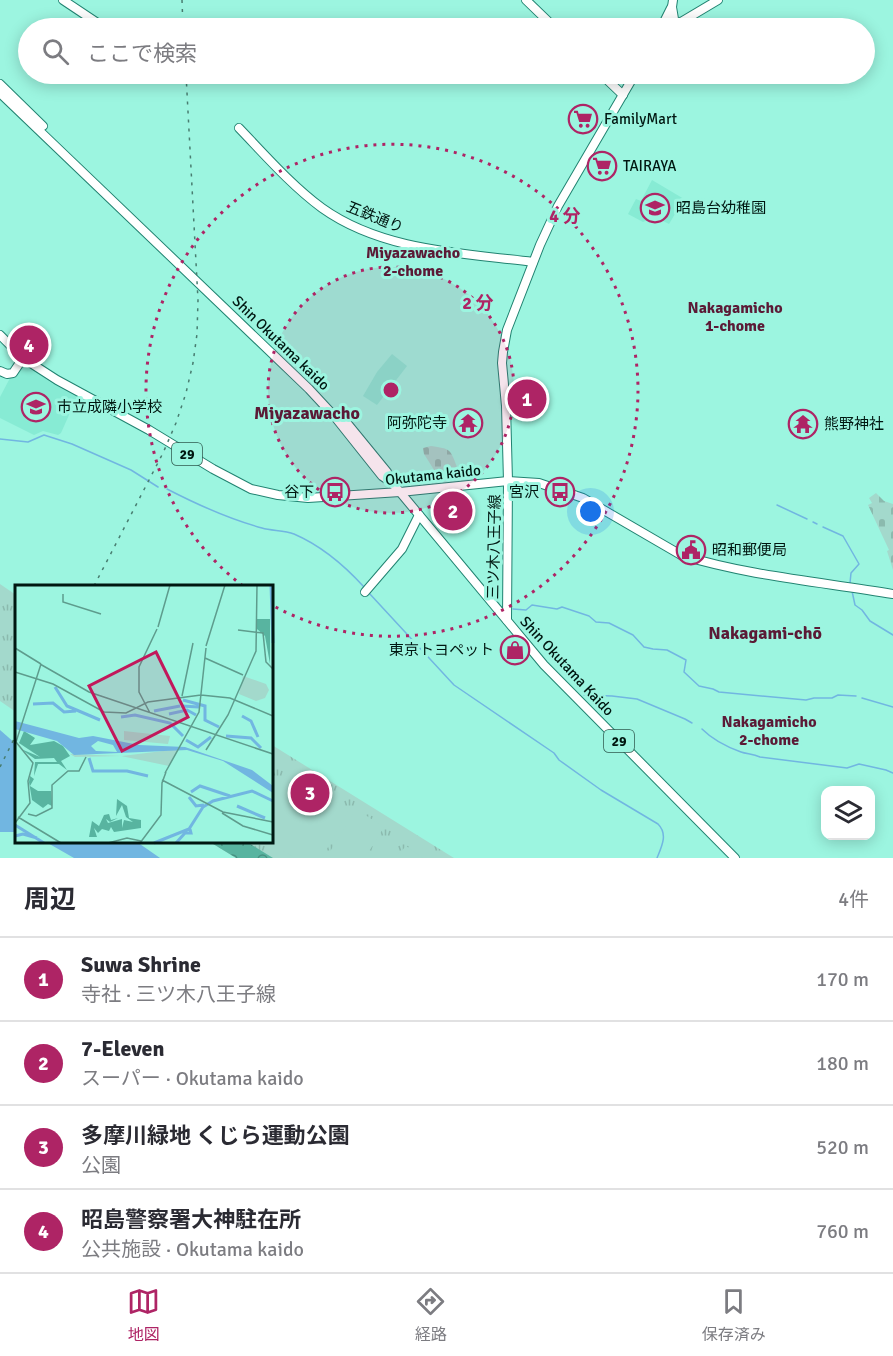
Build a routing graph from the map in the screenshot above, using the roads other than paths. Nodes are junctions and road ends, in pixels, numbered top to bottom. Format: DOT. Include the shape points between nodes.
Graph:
graph roads {
  1 [pos="63,0"];
  2 [pos="526,0"];
  3 [pos="717,0"];
  4 [pos="673,4"];
  5 [pos="90,18"];
  6 [pos="545,18"];
  7 [pos="666,18"];
  8 [pos="688,18"];
  9 [pos="0,84"];
  10 [pos="611,84"];
  11 [pos="629,84"];
  12 [pos="0,93"];
  13 [pos="623,95"];
  14 [pos="239,128"];
  15 [pos="533,262"];
  16 [pos="0,335"];
  17 [pos="23,358"];
  18 [pos="0,370"];
  19 [pos="508,481"];
  20 [pos="391,482"];
  21 [pos="400,492"];
  22 [pos="419,514"];
  23 [pos="367,590"];
  24 [pos="893,594"];
  25 [pos="507,620"];
  26 [pos="735,858"];
  1 -- 5 [label="main road"];
  2 -- 6 [label="main road"];
  3 -- 8 [label="main road"];
  4 -- 7 [label="main road"];
  9 -- 20 [label="main road, Shin Okutama kaido / 29" via="324,396"];
  10 -- 13 [label="main road"];
  11 -- 13 [label="main road, 三ツ木八王子線"];
  12 -- 20 [label="main road, Shin Okutama kaido / 29" via="309,388"];
  13 -- 15 [label="main road, 三ツ木八王子線" via="558,206"];
  14 -- 15 [label="main road, 五鉄通り" via="302,192 358,228 413,246"];
  15 -- 19 [label="main road, 三ツ木八王子線" via="502,352"];
  16 -- 17 [label="main road, Okutama kaido / 29"];
  17 -- 18 [label="main road" via="13,373"];
  17 -- 21 [label="main road, Okutama kaido / 29" via="251,489 304,498"];
  19 -- 21 [label="main road, Okutama kaido / 29"];
  19 -- 24 [label="main road, Okutama kaido / 29" via="538,483 583,498 681,555 697,560"];
  19 -- 25 [label="main road, 三ツ木八王子線"];
  20 -- 21 [label="main road, Shin Okutama Kaido / 29"];
  21 -- 22 [label="main road, Shin Okutama Kaido / 29"];
  22 -- 23 [label="main road" via="402,549"];
  22 -- 25 [label="main road, Shin Okutama Kaido / 29"];
  25 -- 26 [label="main road, Shin Okutama Kaido / 29" via="544,664"];
}
